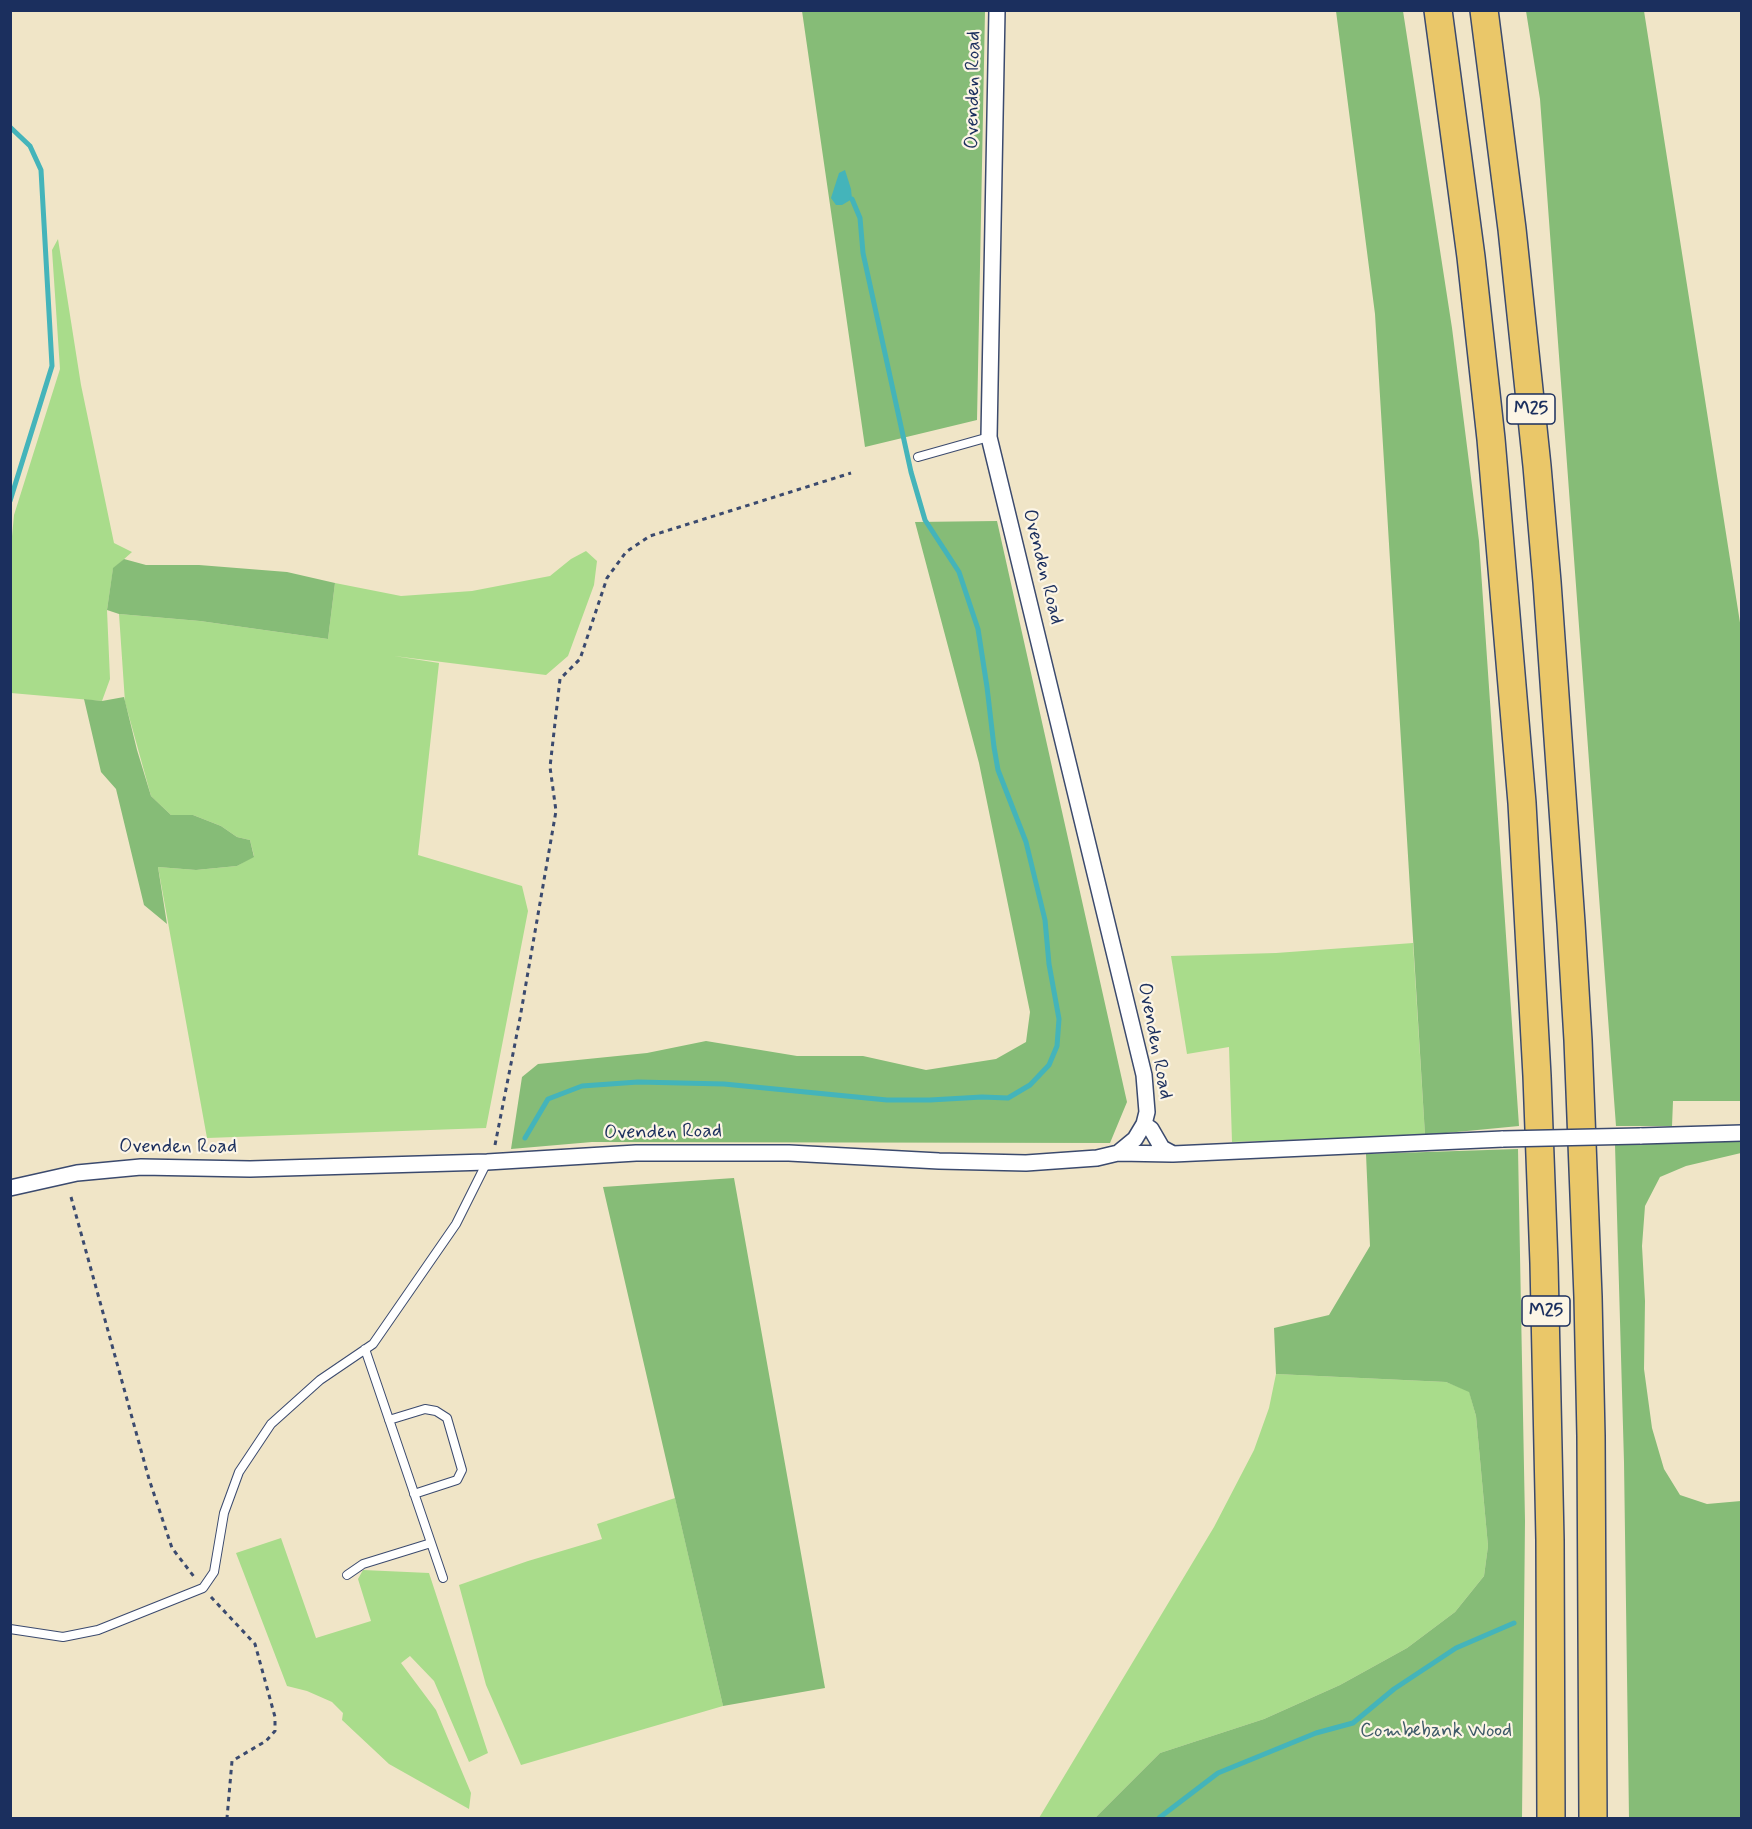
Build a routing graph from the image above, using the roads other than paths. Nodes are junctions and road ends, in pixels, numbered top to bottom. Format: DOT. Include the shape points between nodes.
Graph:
graph roads {
  1 [pos="997,10"];
  2 [pos="1438,10"];
  3 [pos="1484,10"];
  4 [pos="989,437"];
  5 [pos="918,457"];
  6 [pos="1144,1124"];
  7 [pos="1742,1133"];
  8 [pos="1118,1153"];
  9 [pos="1173,1154"];
  10 [pos="490,1162"];
  11 [pos="10,1188"];
  12 [pos="365,1349"];
  13 [pos="388,1420"];
  14 [pos="414,1494"];
  15 [pos="431,1543"];
  16 [pos="347,1575"];
  17 [pos="443,1578"];
  18 [pos="10,1629"];
  19 [pos="1551,1818"];
  20 [pos="1593,1818"];
  1 -- 4 [label="street, Ovenden Road"];
  2 -- 19 [label="highway, M25" via="1491,439 1523,815 1544,1240"];
  3 -- 20 [label="highway, M25" via="1514,241 1537,466 1575,981 1590,1413"];
  4 -- 5 [label="lane"];
  4 -- 6 [label="street, Ovenden Road" via="1144,1075"];
  6 -- 8 [label="street, Ovenden Road" via="1135,1139"];
  6 -- 9 [label="street" via="1162,1148"];
  7 -- 9 [label="street, bridge"];
  8 -- 9 [label="street"];
  8 -- 10 [label="street, Ovenden Road" via="1026,1163 789,1153 636,1153"];
  10 -- 11 [label="street, Ovenden Road" via="250,1169 141,1167 77,1173"];
  10 -- 12 [label="lane" via="456,1224 373,1344"];
  12 -- 13 [label="lane"];
  12 -- 18 [label="lane" via="320,1380 271,1424 239,1472 224,1513 214,1572 203,1588 98,1630 63,1637"];
  13 -- 14 [label="lane"];
  13 -- 14 [label="lane" via="425,1409 447,1418 462,1470 457,1479"];
  14 -- 15 [label="lane"];
  15 -- 16 [label="lane" via="363,1564"];
  15 -- 17 [label="lane"];
}
